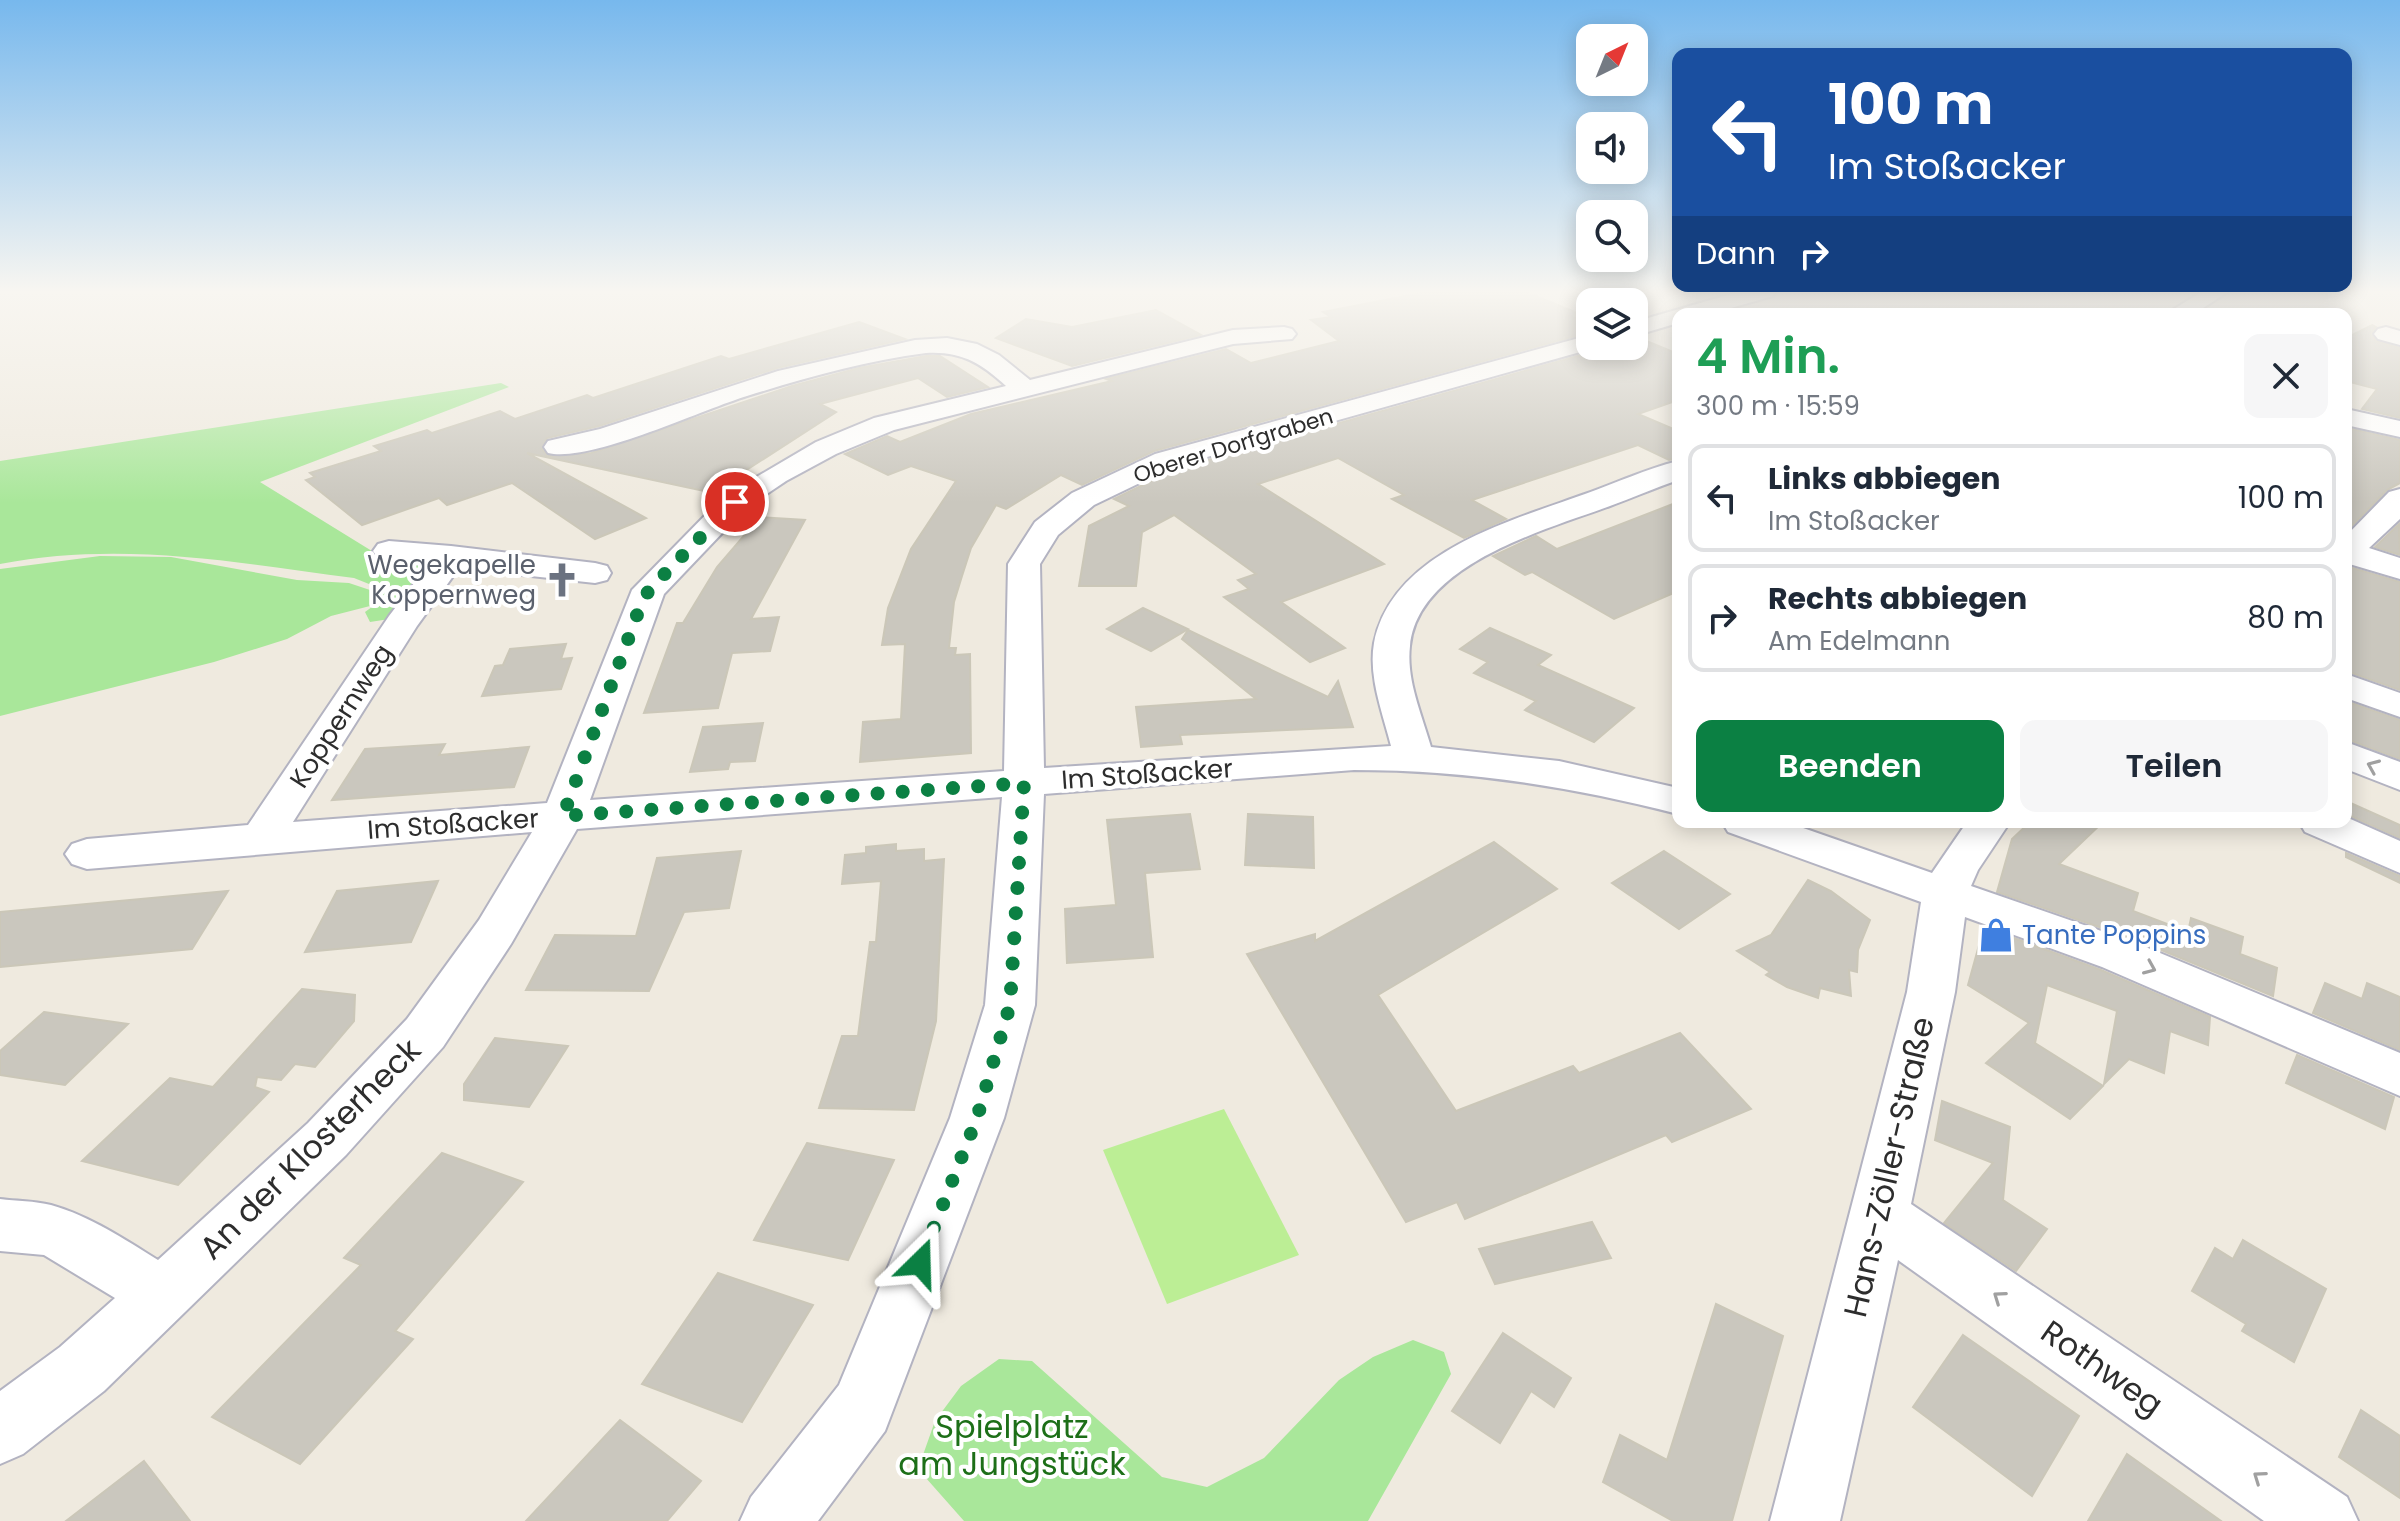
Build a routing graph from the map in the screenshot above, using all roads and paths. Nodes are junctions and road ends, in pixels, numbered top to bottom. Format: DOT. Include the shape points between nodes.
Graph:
graph roads {
  1 [pos="844,362"];
  2 [pos="994,362"];
  3 [pos="1128,362"];
  4 [pos="1518,362"];
  5 [pos="1023,387"];
  6 [pos="2352,418"];
  7 [pos="2400,429"];
  8 [pos="558,447"];
  9 [pos="1672,472"];
  10 [pos="2396,510"];
  11 [pos="2352,549"];
  12 [pos="389,551"];
  13 [pos="2352,555"];
  14 [pos="451,556"];
  15 [pos="2400,569"];
  16 [pos="595,573"];
  17 [pos="2352,687"];
  18 [pos="2400,706"];
  19 [pos="1414,757"];
  20 [pos="2352,757"];
  21 [pos="2400,777"];
  22 [pos="1024,783"];
  23 [pos="1672,800"];
  24 [pos="563,816"];
  25 [pos="1760,828"];
  26 [pos="1984,828"];
  27 [pos="2333,828"];
  28 [pos="261,838"];
  29 [pos="87,854"];
  30 [pos="2400,858"];
  31 [pos="1945,895"];
  32 [pos="2400,1075"];
  33 [pos="1880,1215"];
  34 [pos="0,1225"];
  35 [pos="163,1295"];
  36 [pos="0,1431"];
  37 [pos="775,1521"];
  38 [pos="1805,1521"];
  39 [pos="2323,1521"];
  1 -- 8 [label="street" via="735,392 603,438"];
  2 -- 5 [label="street"];
  3 -- 5 [label="street, An der Klosterheck"];
  4 -- 22 [label="street, Oberer Dorfgraben" via="1165,460 1083,499 1046,529 1024,564"];
  5 -- 24 [label="street, An der Klosterheck" via="884,424 826,448 735,502 640,607"];
  6 -- 7 [label="street"];
  9 -- 19 [label="street" via="1499,535 1424,586 1392,641 1392,670"];
  10 -- 11 [label="street"];
  12 -- 14 [label="street"];
  13 -- 15 [label="street"];
  14 -- 16 [label="street"];
  14 -- 28 [label="street, Koppernweg" via="401,623"];
  17 -- 18 [label="street"];
  19 -- 22 [label="street, Im Stoßacker"];
  19 -- 23 [label="street, Im Stoßacker" via="1578,778"];
  21 -- 20 [label="street, one-way"];
  22 -- 24 [label="street, Im Stoßacker"];
  22 -- 37 [label="street, Oberer Dorfgraben" via="1010,1005 977,1118 862,1408"];
  24 -- 28 [label="street, Im Stoßacker"];
  24 -- 35 [label="street, An der Klosterheck" via="495,932 425,1033 327,1139"];
  25 -- 31 [label="street"];
  26 -- 31 [label="street, Hans-Zöller-Straße" via="1965,853"];
  27 -- 30 [label="street"];
  28 -- 29 [label="street, Im Stoßacker"];
  31 -- 32 [label="street, one-way" via="2119,955"];
  31 -- 33 [label="street, Hans-Zöller-Straße" via="1931,992"];
  33 -- 38 [label="street, Hans-Zöller-Straße"];
  39 -- 33 [label="street, Rothweg, one-way"];
  34 -- 35 [label="street" via="48,1230 76,1242"];
  35 -- 36 [label="street, An der Klosterheck" via="82,1369"];
}
